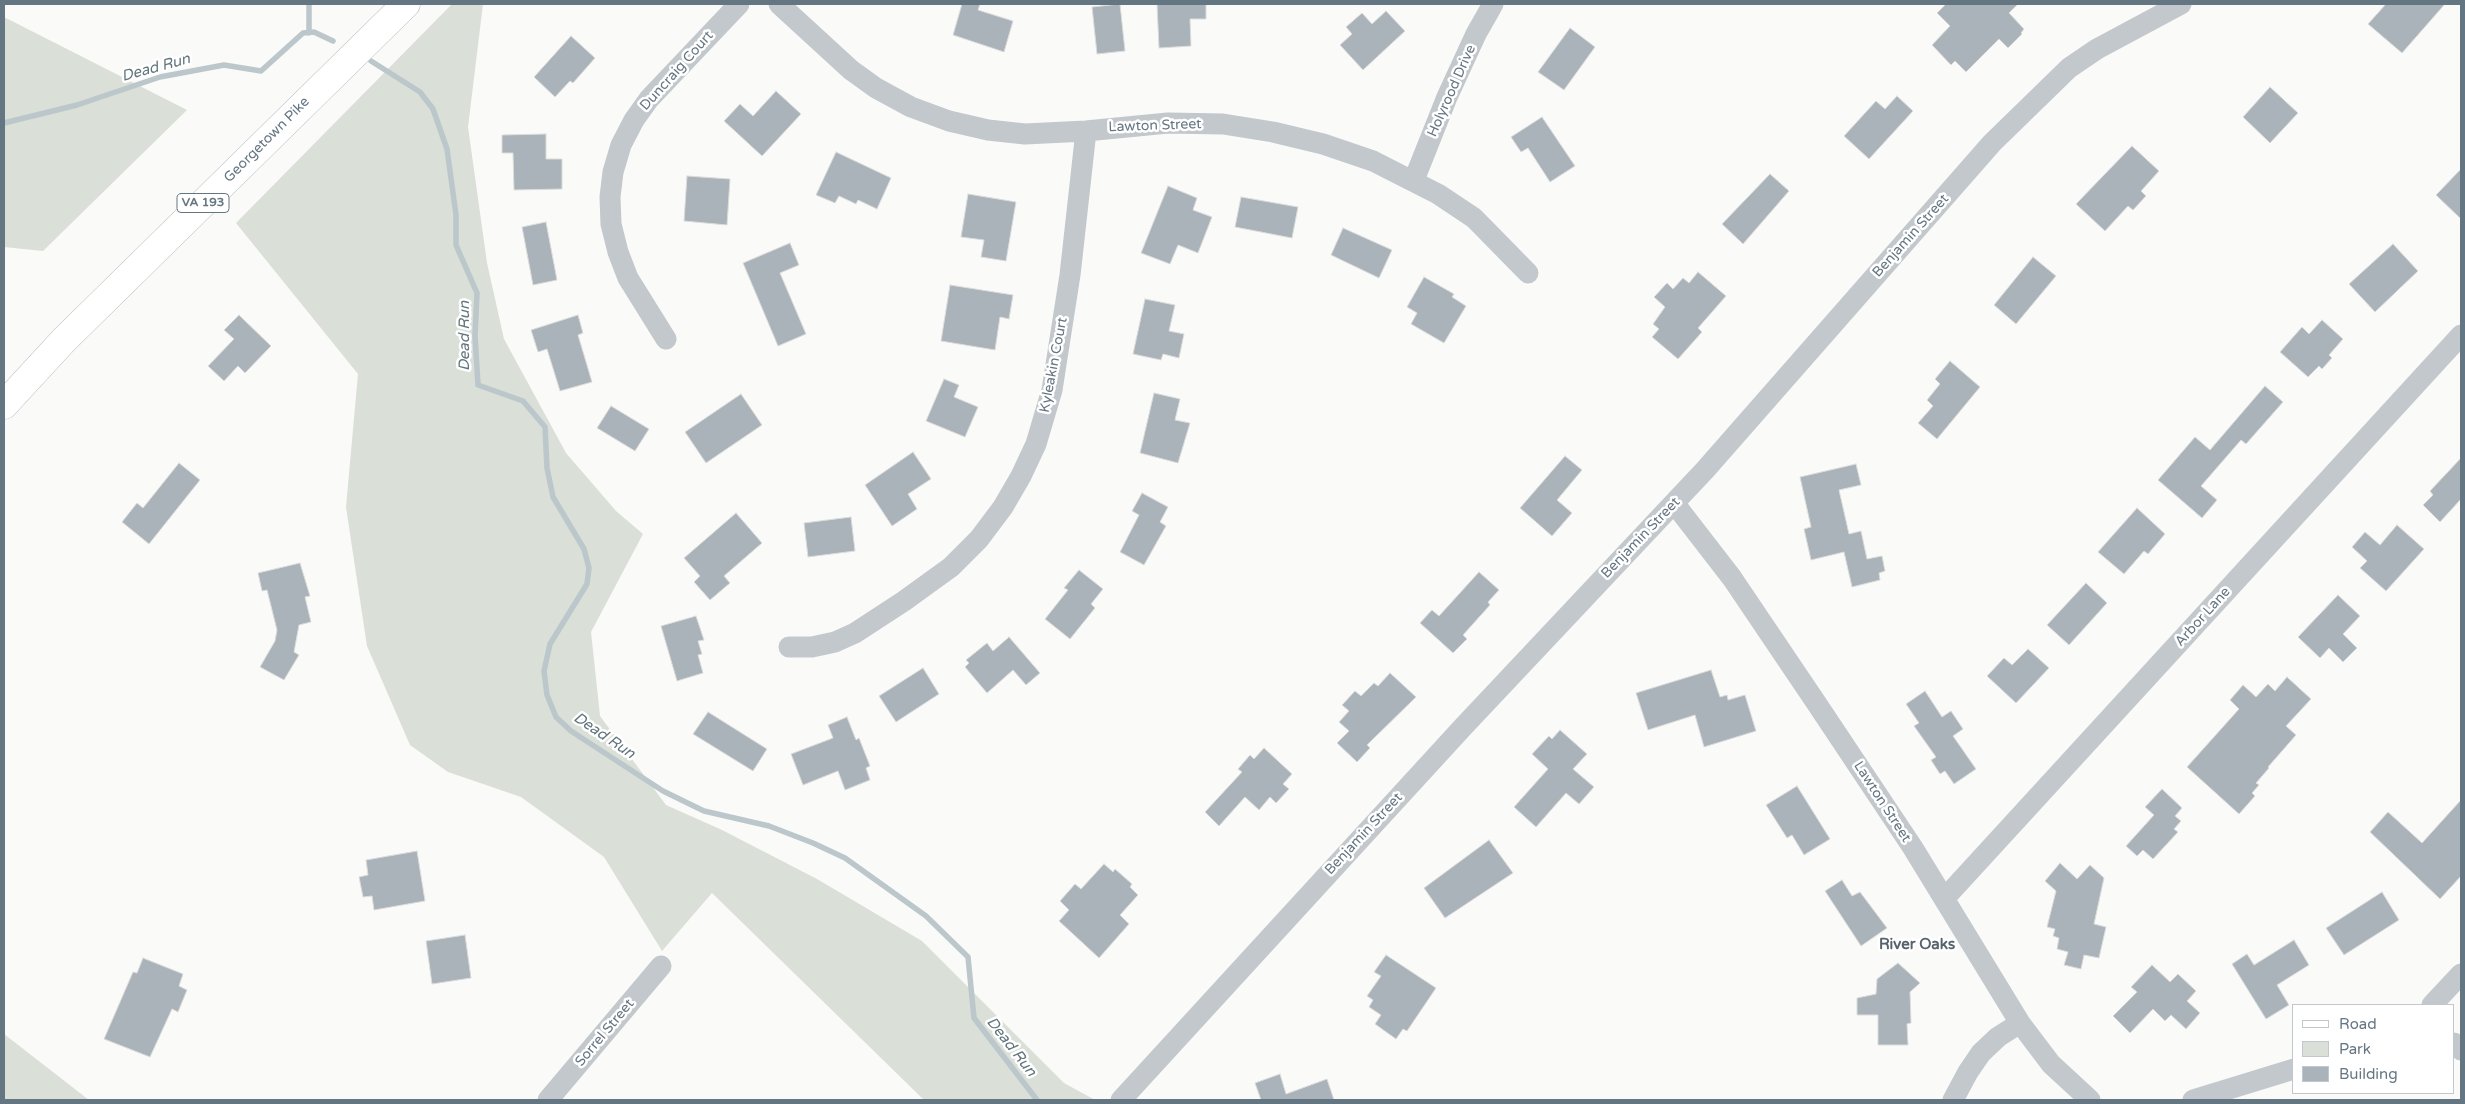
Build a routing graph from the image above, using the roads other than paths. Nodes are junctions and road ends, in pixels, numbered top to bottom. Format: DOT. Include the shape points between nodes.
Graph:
graph roads {
  1 [pos="406,4"];
  2 [pos="740,4"];
  3 [pos="779,4"];
  4 [pos="1493,4"];
  5 [pos="2181,4"];
  6 [pos="1086,131"];
  7 [pos="1414,180"];
  8 [pos="1528,273"];
  9 [pos="2461,335"];
  10 [pos="666,339"];
  11 [pos="4,405"];
  12 [pos="1674,503"];
  13 [pos="789,647"];
  14 [pos="1944,899"];
  15 [pos="661,966"];
  16 [pos="2461,974"];
  17 [pos="2433,1004"];
  18 [pos="2020,1023"];
  19 [pos="2292,1070"];
  20 [pos="548,1100"];
  21 [pos="1121,1100"];
  22 [pos="1953,1100"];
  23 [pos="2090,1100"];
  24 [pos="2193,1100"];
  1 -- 11 [label="main road, Georgetown Pike / VA 193" via="64,340"];
  2 -- 10 [label="street, Duncraig Court" via="649,99 621,145 613,172 610,197 618,252 628,278"];
  3 -- 6 [label="street, Lawton Street" via="851,70 911,107 949,121 988,130 1025,134"];
  4 -- 7 [label="street, Holyrood Drive" via="1447,97"];
  5 -- 12 [label="street, Benjamin Street" via="2097,49 2069,68 2031,104 1992,143"];
  6 -- 7 [label="street, Lawton Street" via="1168,123 1223,124 1322,144 1373,161"];
  6 -- 13 [label="street, Kyleakin Court" via="1070,275 1052,390 1036,444 1021,476 979,539 951,567 855,633 819,646"];
  7 -- 8 [label="street, Lawton Street" via="1474,218"];
  9 -- 14 [label="street, Arbor Lane"];
  12 -- 14 [label="street, Lawton Street" via="1742,594"];
  12 -- 21 [label="street, Benjamin Street" via="1456,734"];
  14 -- 18 [label="street, Lawton Street"];
  15 -- 20 [label="street, Sorrel Street"];
  16 -- 17 [label="street"];
  18 -- 22 [label="street" via="1981,1053"];
  18 -- 23 [label="street, Lawton Street" via="2051,1064"];
  19 -- 24 [label="street"];
}
